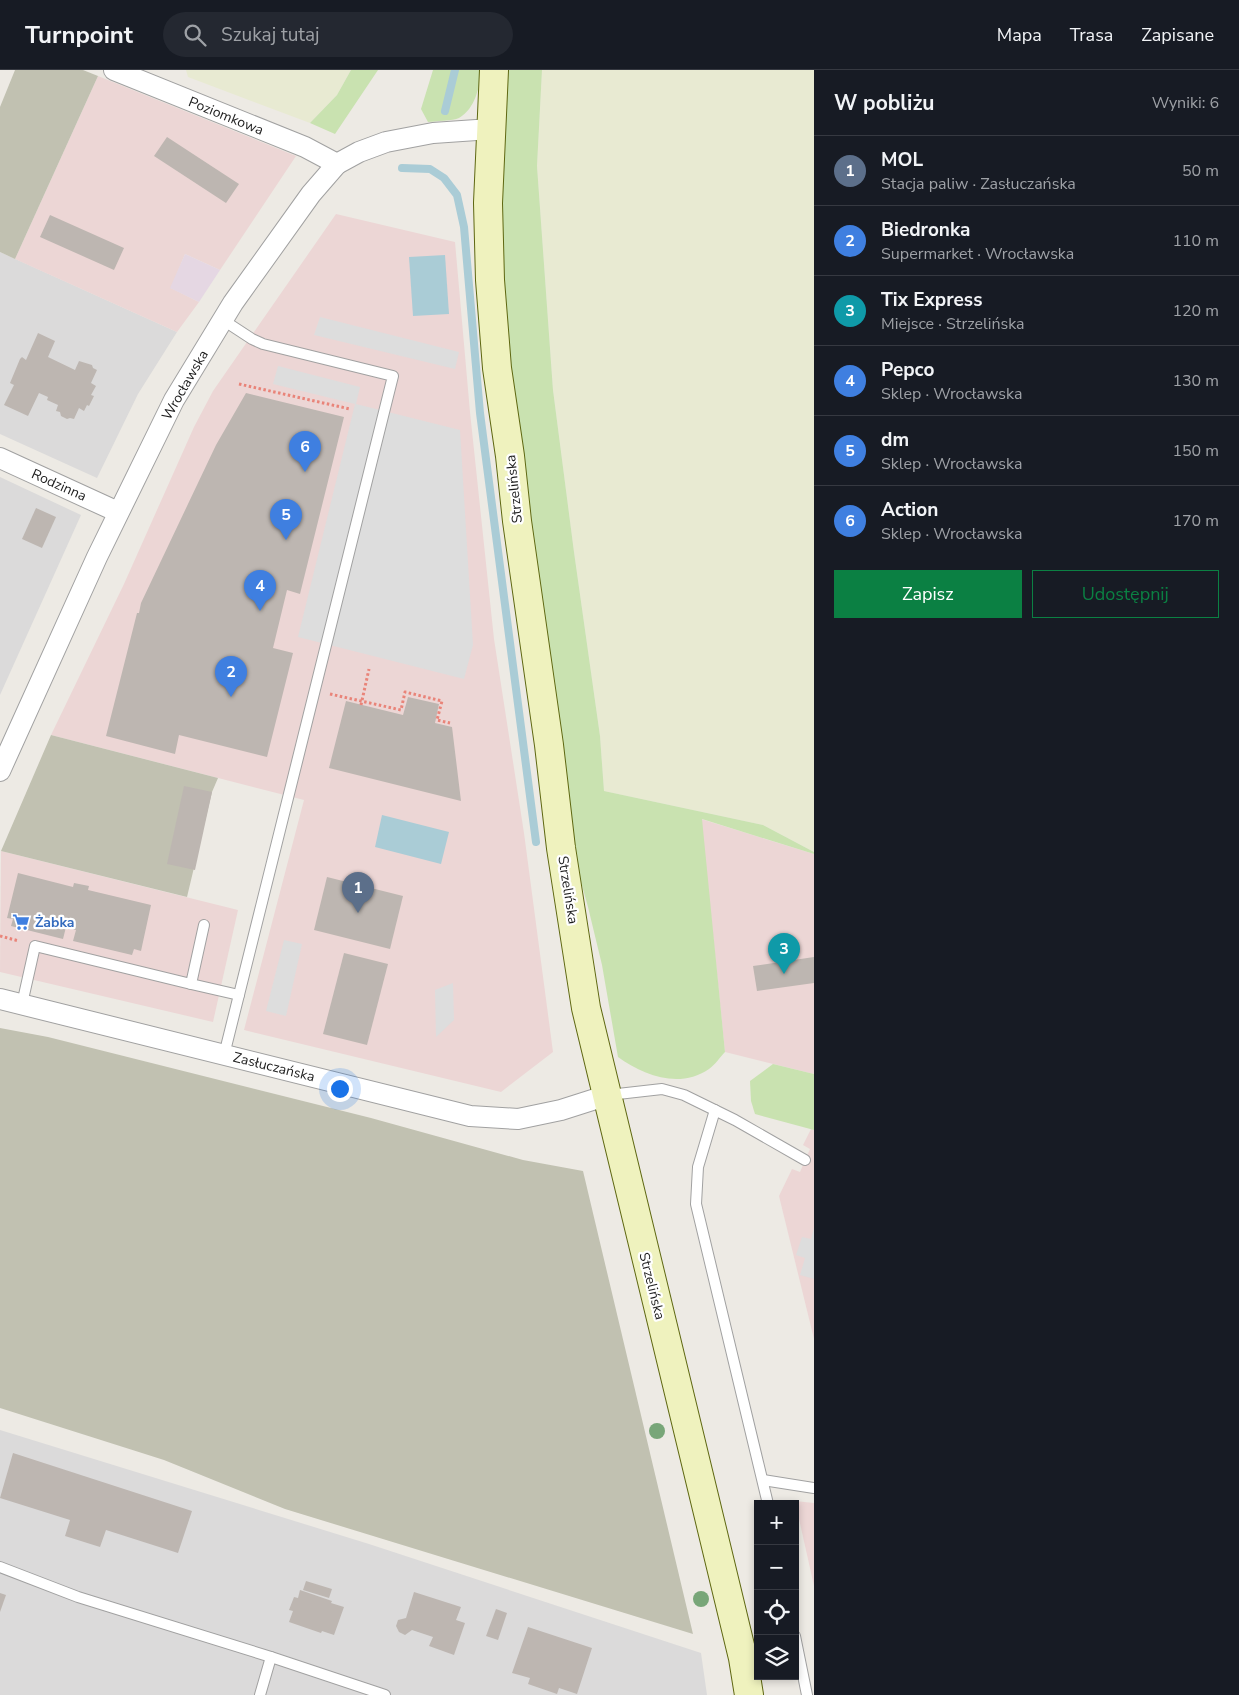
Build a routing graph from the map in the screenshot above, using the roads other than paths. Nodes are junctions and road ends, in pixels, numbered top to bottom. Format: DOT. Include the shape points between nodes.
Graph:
graph roads {
  1 [pos="114,70"];
  2 [pos="494,70"];
  3 [pos="491,129"];
  4 [pos="337,164"];
  5 [pos="223,320"];
  6 [pos="0,458"];
  7 [pos="118,512"];
  8 [pos="0,771"];
  9 [pos="204,925"];
  10 [pos="191,984"];
  11 [pos="239,995"];
  12 [pos="0,999"];
  13 [pos="22,1004"];
  14 [pos="224,1055"];
  15 [pos="608,1096"];
  16 [pos="715,1110"];
  17 [pos="805,1160"];
  18 [pos="763,1480"];
  19 [pos="814,1488"];
  20 [pos="767,1500"];
  21 [pos="0,1567"];
  22 [pos="799,1656"];
  23 [pos="271,1657"];
  24 [pos="260,1695"];
  25 [pos="385,1695"];
  26 [pos="749,1695"];
  27 [pos="807,1695"];
  1 -- 4 [label="street, Poziomkowa" via="304,147"];
  2 -- 3 [label="main road, Strzelińska"];
  3 -- 4 [label="street, Wrocławska" via="433,133 386,142"];
  3 -- 15 [label="main road, Strzelińska" via="488,203 497,368 561,848 592,1040"];
  4 -- 5 [label="street, Wrocławska" via="311,194"];
  5 -- 7 [label="street, Wrocławska" via="174,400"];
  5 -- 11 [label="lane" via="263,344 393,376"];
  6 -- 7 [label="street, Rodzinna"];
  7 -- 8 [label="street, Wrocławska"];
  9 -- 10 [label="lane"];
  10 -- 11 [label="lane"];
  10 -- 13 [label="lane" via="35,946"];
  11 -- 14 [label="lane"];
  12 -- 13 [label="street, Zasłuczańska"];
  13 -- 14 [label="street, Zasłuczańska"];
  14 -- 15 [label="street, Zasłuczańska" via="470,1116 518,1120"];
  15 -- 16 [label="lane" via="662,1089 684,1095"];
  15 -- 26 [label="main road, Strzelińska" via="743,1658"];
  16 -- 17 [label="lane"];
  16 -- 18 [label="lane" via="698,1167 696,1204"];
  18 -- 19 [label="lane"];
  18 -- 20 [label="lane"];
  21 -- 23 [label="lane" via="78,1598"];
  22 -- 27 [label="lane"];
  23 -- 24 [label="lane"];
  23 -- 25 [label="lane"];
}
